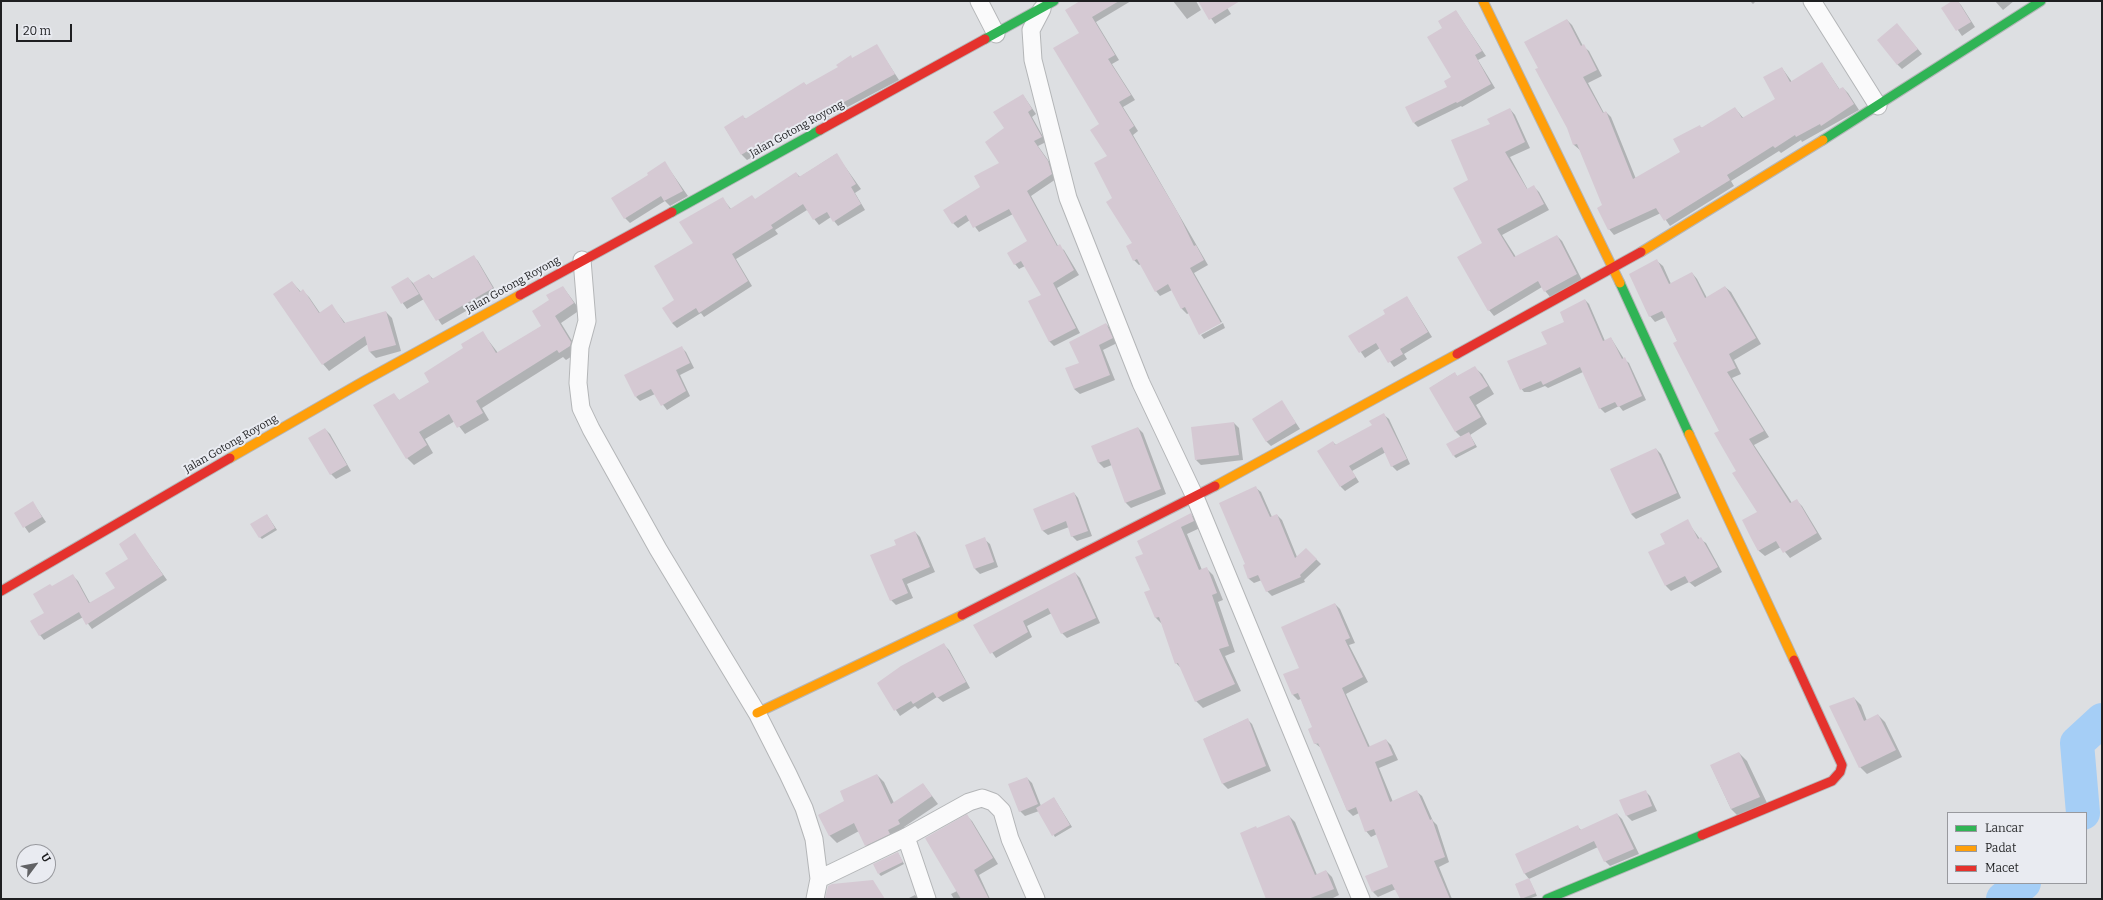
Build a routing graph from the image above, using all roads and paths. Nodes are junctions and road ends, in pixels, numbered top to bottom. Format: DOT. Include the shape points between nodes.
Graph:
graph roads {
  1 [pos="979,1"];
  2 [pos="1483,1"];
  3 [pos="1812,1"];
  4 [pos="2041,1"];
  5 [pos="1048,5"];
  6 [pos="996,34"];
  7 [pos="1878,106"];
  8 [pos="582,260"];
  9 [pos="1613,269"];
  10 [pos="1196,497"];
  11 [pos="1,591"];
  12 [pos="757,713"];
  13 [pos="906,837"];
  14 [pos="819,879"];
  15 [pos="815,899"];
  16 [pos="927,899"];
  17 [pos="1036,899"];
  18 [pos="1361,899"];
  19 [pos="1547,899"];
  1 -- 6 [label="street"];
  2 -- 9 [label="street"];
  3 -- 7 [label="street"];
  4 -- 7 [label="street"];
  5 -- 6 [label="street, Jalan Gotong Royong"];
  5 -- 10 [label="street" via="1031,30 1033,60 1068,198 1140,383"];
  6 -- 8 [label="street, Jalan Gotong Royong"];
  7 -- 9 [label="street"];
  8 -- 11 [label="street, Jalan Gotong Royong" via="364,381"];
  8 -- 12 [label="street" via="586,321 580,347 578,383 581,408 658,550"];
  9 -- 10 [label="street"];
  9 -- 19 [label="street" via="1842,765 1840,772 1832,781"];
  10 -- 12 [label="street" via="976,608"];
  10 -- 18 [label="street"];
  12 -- 14 [label="street" via="804,808 814,839"];
  13 -- 14 [label="street"];
  13 -- 16 [label="street"];
  13 -- 17 [label="street" via="969,802 982,798 993,802 1002,811 1010,839"];
  14 -- 15 [label="street"];
}
